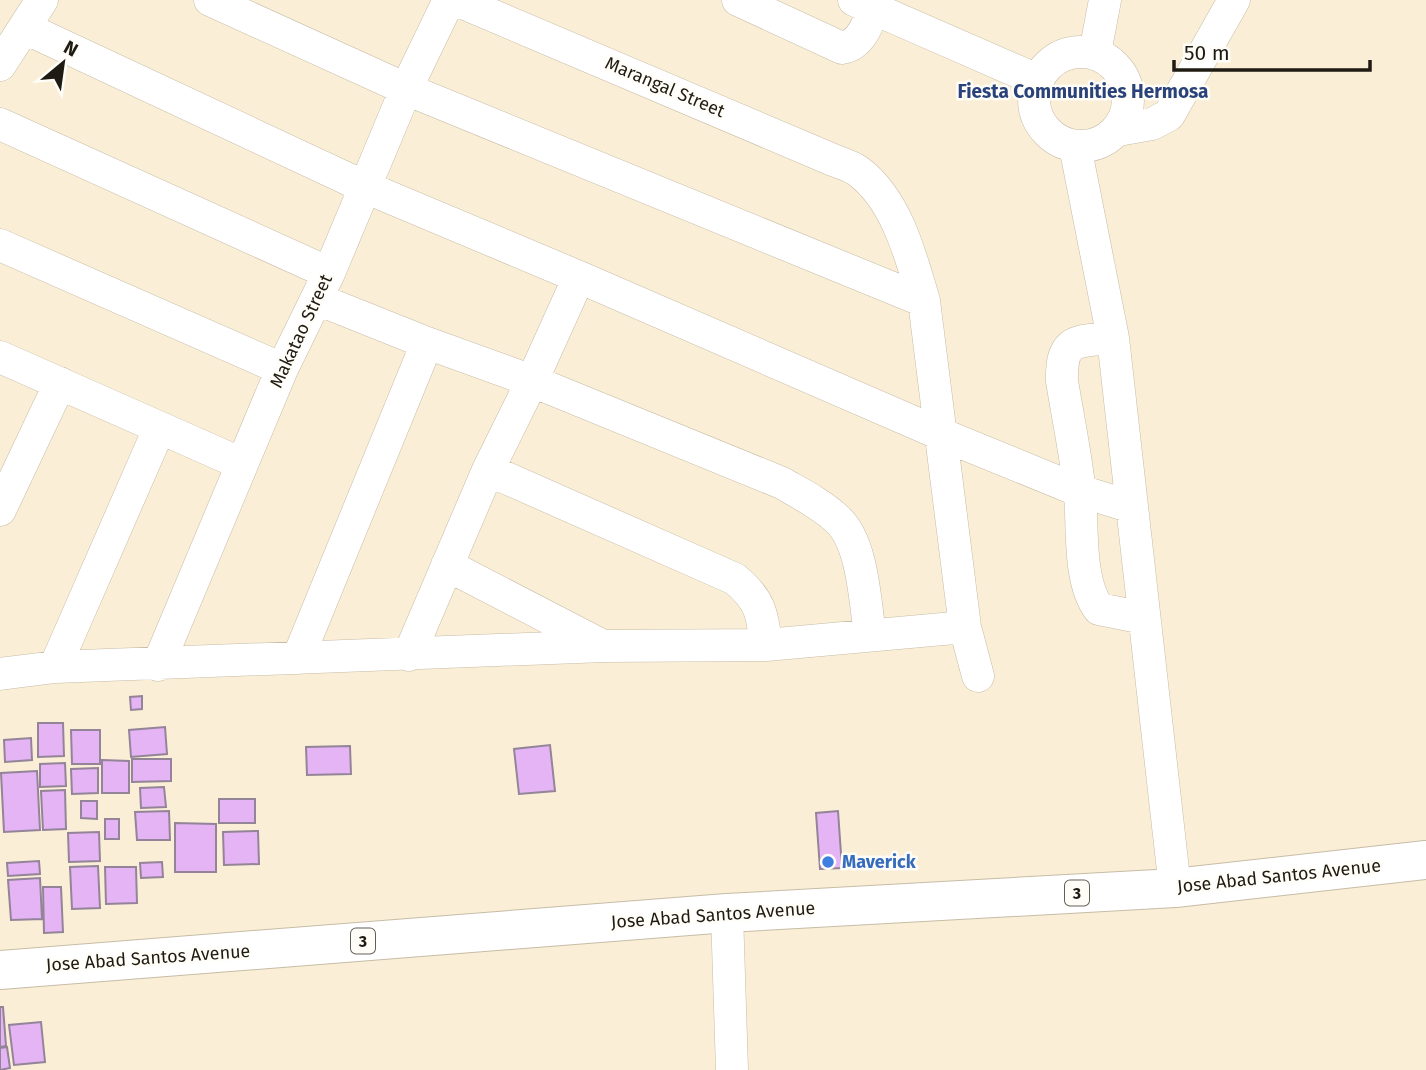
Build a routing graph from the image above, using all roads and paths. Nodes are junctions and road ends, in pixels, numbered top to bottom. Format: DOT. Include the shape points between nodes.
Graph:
graph roads {
  1 [pos="42,0"];
  2 [pos="210,0"];
  3 [pos="449,0"];
  4 [pos="456,0"];
  5 [pos="738,0"];
  6 [pos="1105,0"];
  7 [pos="1234,0"];
  8 [pos="868,3"];
  9 [pos="25,28"];
  10 [pos="1095,53"];
  11 [pos="0,65"];
  12 [pos="1037,80"];
  13 [pos="406,89"];
  14 [pos="0,124"];
  15 [pos="1118,130"];
  16 [pos="1075,146"];
  17 [pos="365,187"];
  18 [pos="0,244"];
  19 [pos="579,276"];
  20 [pos="323,286"];
  21 [pos="924,301"];
  22 [pos="1113,338"];
  23 [pos="427,344"];
  24 [pos="0,357"];
  25 [pos="282,369"];
  26 [pos="532,381"];
  27 [pos="60,383"];
  28 [pos="159,429"];
  29 [pos="943,435"];
  30 [pos="242,464"];
  31 [pos="488,470"];
  32 [pos="1080,492"];
  33 [pos="1132,507"];
  34 [pos="0,510"];
  35 [pos="447,565"];
  36 [pos="1144,618"];
  37 [pos="965,627"];
  38 [pos="870,635"];
  39 [pos="766,645"];
  40 [pos="604,646"];
  41 [pos="409,655"];
  42 [pos="298,658"];
  43 [pos="158,665"];
  44 [pos="55,667"];
  45 [pos="0,674"];
  46 [pos="978,676"];
  47 [pos="1426,860"];
  48 [pos="1175,888"];
  49 [pos="727,913"];
  50 [pos="0,970"];
  51 [pos="732,1070"];
  1 -- 9 [label="street"];
  2 -- 13 [label="street"];
  3 -- 13 [label="street, Makatao Street"];
  4 -- 21 [label="street, Marangal Street" via="856,170 885,201"];
  5 -- 8 [label="street" via="842,48 857,43"];
  6 -- 10 [label="street"];
  7 -- 15 [label="street" via="1169,115 1152,124"];
  8 -- 12 [label="street"];
  9 -- 11 [label="street"];
  9 -- 17 [label="street"];
  10 -- 12 [label="street" via="1067,53 1055,59"];
  10 -- 15 [label="street" via="1120,71 1127,85 1126,116"];
  12 -- 16 [label="street" via="1034,108 1040,122 1049,134"];
  13 -- 17 [label="street, Makatao Street"];
  13 -- 21 [label="street"];
  14 -- 20 [label="street"];
  15 -- 16 [label="street" via="1091,146"];
  16 -- 22 [label="street"];
  17 -- 19 [label="street"];
  17 -- 20 [label="street, Makatao Street"];
  18 -- 25 [label="street"];
  19 -- 26 [label="street"];
  19 -- 29 [label="street"];
  20 -- 23 [label="street"];
  20 -- 25 [label="street, Makatao Street"];
  21 -- 29 [label="street"];
  22 -- 32 [label="street" via="1078,341 1070,346 1062,363"];
  22 -- 33 [label="street"];
  23 -- 26 [label="street"];
  23 -- 42 [label="street"];
  24 -- 27 [label="street"];
  25 -- 30 [label="street, Makatao Street"];
  26 -- 31 [label="street"];
  26 -- 38 [label="street" via="782,483 823,508 849,535"];
  27 -- 28 [label="street"];
  27 -- 34 [label="street"];
  28 -- 30 [label="street"];
  28 -- 44 [label="street"];
  29 -- 32 [label="street"];
  29 -- 37 [label="street"];
  30 -- 43 [label="street, Makatao Street"];
  31 -- 35 [label="street"];
  31 -- 39 [label="street" via="735,579 755,597"];
  32 -- 33 [label="street"];
  32 -- 36 [label="street" via="1085,569 1093,601 1100,609"];
  33 -- 36 [label="street"];
  35 -- 40 [label="street"];
  35 -- 41 [label="street"];
  36 -- 48 [label="street"];
  37 -- 38 [label="street"];
  37 -- 46 [label="street"];
  38 -- 39 [label="street"];
  39 -- 40 [label="street"];
  40 -- 41 [label="street"];
  41 -- 42 [label="street"];
  42 -- 43 [label="street"];
  43 -- 44 [label="street"];
  44 -- 45 [label="street"];
  47 -- 48 [label="highway, Jose Abad Santos Avenue / 3"];
  48 -- 49 [label="highway, Jose Abad Santos Avenue / 3"];
  49 -- 50 [label="highway, Jose Abad Santos Avenue / 3"];
  49 -- 51 [label="street"];
}
